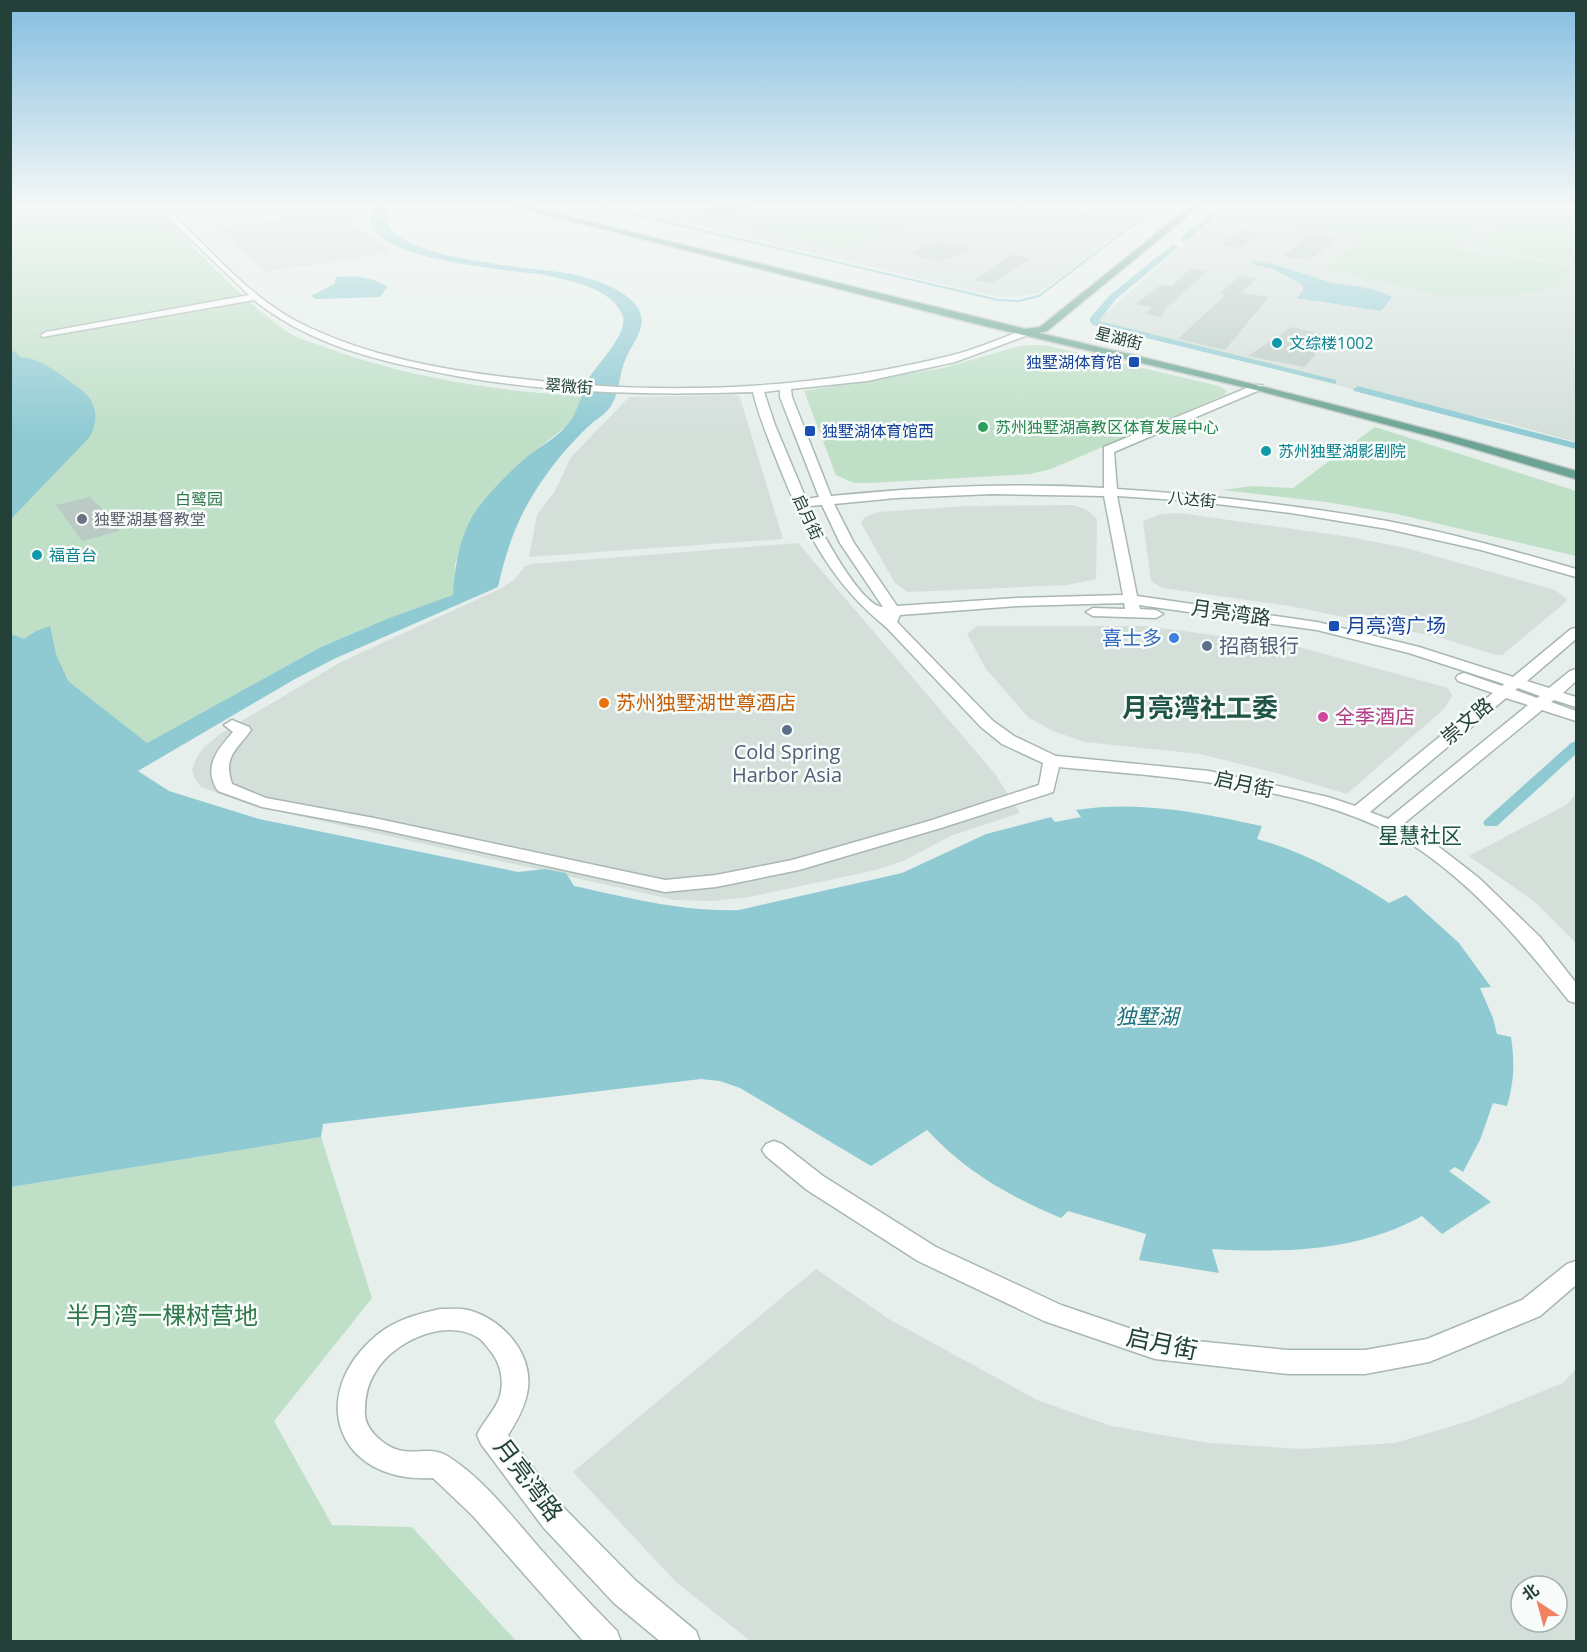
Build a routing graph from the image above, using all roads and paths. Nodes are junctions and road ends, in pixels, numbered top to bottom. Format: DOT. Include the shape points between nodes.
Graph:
graph roads {
  1 [pos="240,282"];
  2 [pos="842,282"];
  3 [pos="851,282"];
  4 [pos="1084,282"];
  5 [pos="1094,282"];
  6 [pos="1079,286"];
  7 [pos="256,297"];
  8 [pos="1034,327"];
  9 [pos="46,334"];
  10 [pos="785,387"];
  11 [pos="1258,387"];
  12 [pos="758,388"];
  13 [pos="1576,463"];
  14 [pos="1576,475"];
  15 [pos="1111,498"];
  16 [pos="828,504"];
  17 [pos="801,507"];
  18 [pos="1576,573"];
  19 [pos="1576,585"];
  20 [pos="1132,605"];
  21 [pos="873,612"];
  22 [pos="892,617"];
  23 [pos="1576,632"];
  24 [pos="1576,674"];
  25 [pos="1509,686"];
  26 [pos="1548,698"];
  27 [pos="1576,702"];
  28 [pos="1576,716"];
  29 [pos="232,725"];
  30 [pos="1052,761"];
  31 [pos="1359,812"];
  32 [pos="1390,826"];
  33 [pos="1576,996"];
  34 [pos="774,1150"];
  35 [pos="1576,1271"];
  36 [pos="606,1641"];
  37 [pos="685,1641"];
  1 -- 7 [label="street, 翠微街"];
  2 -- 8 [label="main road, 星湖街"];
  3 -- 8 [label="main road, 星湖街"];
  4 -- 6 [label="main road"];
  5 -- 8 [label="main road"];
  7 -- 9 [label="street"];
  7 -- 12 [label="street, 翠微街" via="304,330 377,356 475,376 627,390"];
  8 -- 10 [label="street, 翠微街" via="976,353 918,368"];
  8 -- 11 [label="main road, 星湖街"];
  8 -- 13 [label="main road, 星湖街" via="1331,396"];
  10 -- 12 [label="street, 翠微街"];
  10 -- 16 [label="street, 启月街"];
  11 -- 14 [label="main road, 星湖街"];
  11 -- 15 [label="street" via="1108,450"];
  12 -- 17 [label="street, 启月街"];
  15 -- 16 [label="street, 八达街"];
  15 -- 18 [label="street, 八达街" via="1264,506 1344,518 1479,546"];
  15 -- 19 [label="street, 八达街" via="1338,525 1406,538"];
  15 -- 20 [label="street"];
  16 -- 17 [label="street, 八达街"];
  16 -- 22 [label="street, 启月街"];
  17 -- 21 [label="street, 启月街" via="841,577"];
  20 -- 22 [label="street, 月亮湾路"];
  20 -- 25 [label="street, 月亮湾路" via="1321,639"];
  21 -- 22 [label="street, 月亮湾路"];
  22 -- 30 [label="street, 启月街" via="987,724 1008,741"];
  23 -- 25 [label="street, 崇文路"];
  24 -- 26 [label="street, 崇文路"];
  25 -- 26 [label="street, 月亮湾路"];
  25 -- 31 [label="street, 崇文路"];
  26 -- 27 [label="street, 月亮湾路"];
  26 -- 28 [label="street, 月亮湾路"];
  26 -- 32 [label="street, 崇文路"];
  29 -- 30 [label="street" via="243,730 219,759 224,787 262,802 665,886 704,885 801,865 963,817 1047,788"];
  30 -- 31 [label="street, 启月街" via="1209,776 1328,801"];
  31 -- 32 [label="street, 启月街"];
  32 -- 33 [label="street, 启月街" via="1429,848 1472,882 1533,942"];
  34 -- 35 [label="street, 启月街" via="815,1183 927,1254 1053,1313 1155,1348 1288,1362 1375,1360 1429,1350 1531,1308"];
  36 -- 37 [label="street, 月亮湾路" via="464,1485 438,1465 405,1467 374,1455 352,1429 350,1394 359,1370 384,1342 419,1324 457,1320 478,1325 501,1340 515,1368 514,1395 507,1415 491,1435 553,1517 625,1592"];
}
